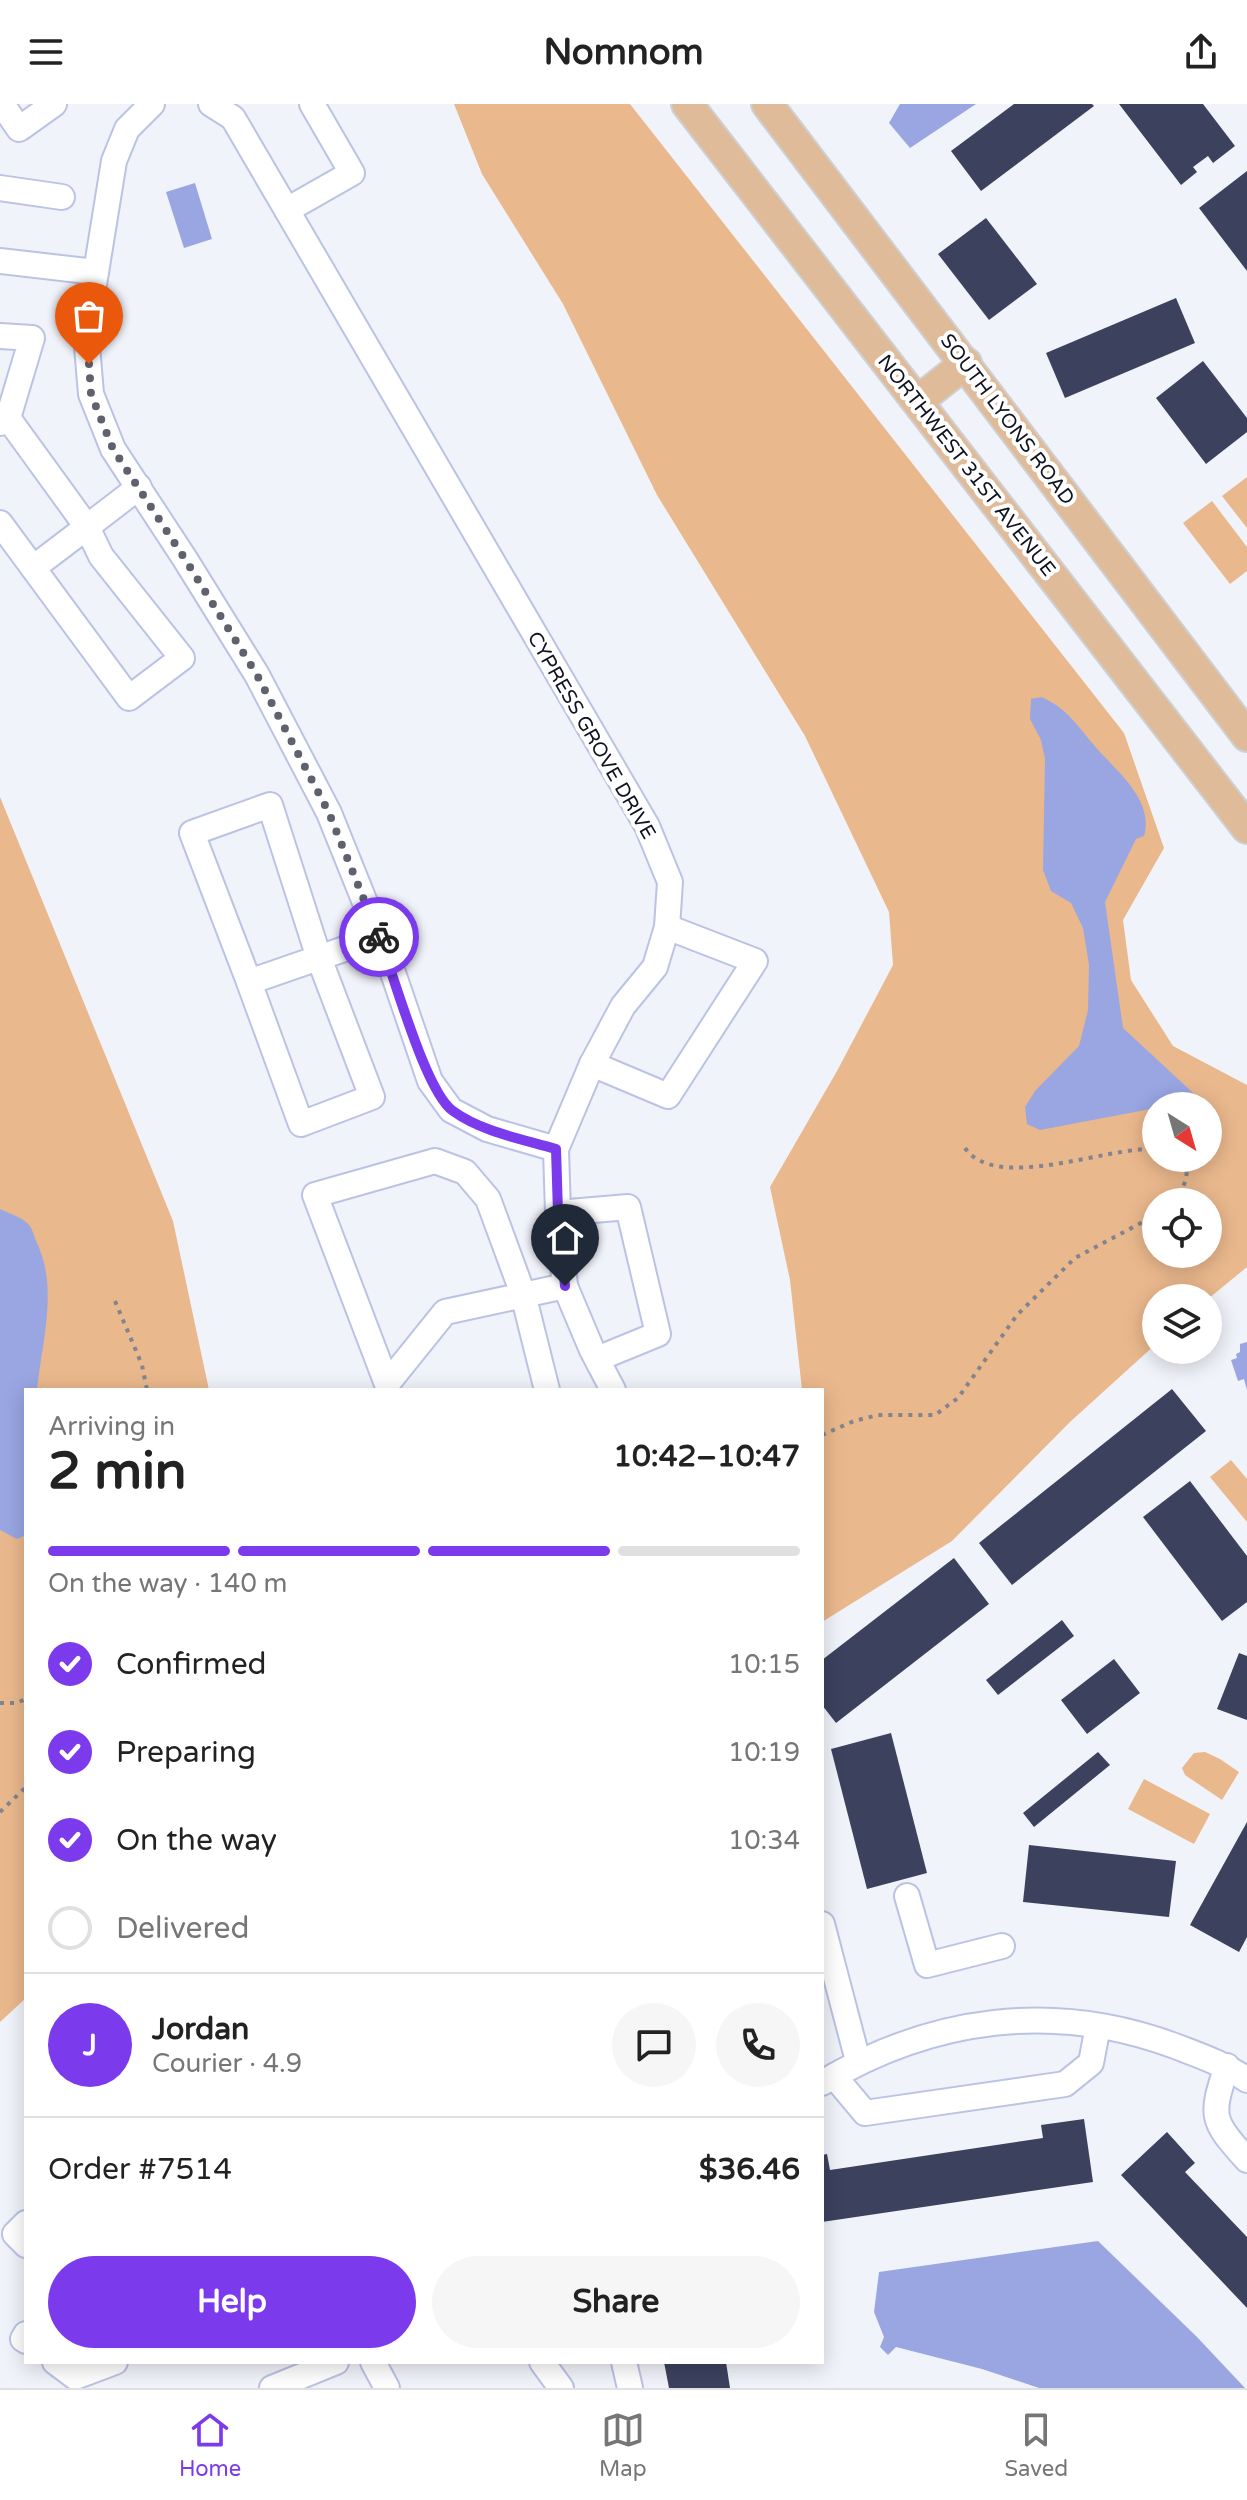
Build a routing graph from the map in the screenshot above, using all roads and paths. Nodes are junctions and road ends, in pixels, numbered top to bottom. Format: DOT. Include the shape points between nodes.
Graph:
graph roads {
  1 [pos="2,104"];
  2 [pos="54,104"];
  3 [pos="152,104"];
  4 [pos="312,104"];
  5 [pos="687,104"];
  6 [pos="767,104"];
  7 [pos="222,109"];
  8 [pos="0,188"];
  9 [pos="62,197"];
  10 [pos="287,210"];
  11 [pos="0,261"];
  12 [pos="96,272"];
  13 [pos="0,336"];
  14 [pos="966,363"];
  15 [pos="918,401"];
  16 [pos="4,420"];
  17 [pos="139,487"];
  18 [pos="0,523"];
  19 [pos="87,527"];
  20 [pos="33,568"];
  21 [pos="1247,736"];
  22 [pos="1247,828"];
  23 [pos="667,927"];
  24 [pos="379,937"];
  25 [pos="319,958"];
  26 [pos="249,982"];
  27 [pos="592,1064"];
  28 [pos="965,1148"];
  29 [pos="1142,1148"];
  30 [pos="556,1149"];
  31 [pos="558,1213"];
  32 [pos="1142,1222"];
  33 [pos="565,1286"];
  34 [pos="523,1294"];
  35 [pos="115,1301"];
  36 [pos="597,1359"];
  37 [pos="391,1387"];
  38 [pos="147,1388"];
  39 [pos="546,1388"];
  40 [pos="612,1388"];
  41 [pos="824,1434"];
  42 [pos="24,1700"];
  43 [pos="0,1703"];
  44 [pos="24,1789"];
  45 [pos="0,1812"];
  46 [pos="907,1896"];
  47 [pos="824,1932"];
  48 [pos="1002,1946"];
  49 [pos="1098,2026"];
  50 [pos="858,2061"];
  51 [pos="1237,2073"];
  52 [pos="828,2080"];
  53 [pos="1247,2160"];
  54 [pos="24,2225"];
  55 [pos="24,2243"];
  56 [pos="58,2364"];
  57 [pos="110,2364"];
  58 [pos="331,2364"];
  59 [pos="374,2364"];
  60 [pos="543,2364"];
  61 [pos="624,2364"];
  62 [pos="272,2388"];
  63 [pos="387,2388"];
  64 [pos="561,2388"];
  65 [pos="630,2388"];
  1 -- 2 [label="street" via="19,129"];
  3 -- 12 [label="street" via="127,129 114,161"];
  4 -- 10 [label="street" via="352,173"];
  5 -- 15 [label="main road, NORTHWEST 31ST AVENUE"];
  6 -- 14 [label="main road, SOUTH LYONS ROAD"];
  7 -- 10 [label="street, CYPRESS GROVE DRIVE"];
  8 -- 9 [label="street"];
  10 -- 23 [label="street, CYPRESS GROVE DRIVE" via="647,826 670,882"];
  11 -- 12 [label="street"];
  12 -- 17 [label="street" via="86,334 91,394 113,449"];
  13 -- 16 [label="street" via="32,338"];
  14 -- 15 [label="main road"];
  14 -- 21 [label="main road, SOUTH LYONS ROAD"];
  15 -- 22 [label="main road, NORTHWEST 31ST AVENUE"];
  16 -- 19 [label="street"];
  17 -- 19 [label="street"];
  17 -- 24 [label="street" via="257,675 329,813"];
  18 -- 20 [label="street"];
  19 -- 20 [label="street"];
  19 -- 20 [label="street" via="101,556 182,658 172,666 129,698"];
  23 -- 27 [label="street, CYPRESS GROVE DRIVE" via="655,967 623,1006"];
  23 -- 27 [label="street" via="755,961 668,1096"];
  24 -- 25 [label="street"];
  24 -- 30 [label="street" via="430,1081 451,1110 487,1129"];
  25 -- 26 [label="street"];
  25 -- 26 [label="street" via="372,1097 301,1124"];
  25 -- 26 [label="street" via="270,805 192,833"];
  27 -- 30 [label="street, CYPRESS GROVE DRIVE"];
  28 -- 29 [label="path" via="971,1157 997,1167 1039,1166"];
  30 -- 31 [label="street, CYPRESS GROVE DRIVE"];
  31 -- 33 [label="street, CYPRESS GROVE DRIVE"];
  31 -- 36 [label="street" via="628,1207 658,1334"];
  32 -- 41 [label="path" via="1075,1258 1017,1315 958,1398 935,1415 878,1415"];
  33 -- 34 [label="street"];
  33 -- 36 [label="street, CYPRESS GROVE DRIVE"];
  34 -- 37 [label="street" via="445,1312"];
  34 -- 37 [label="street" via="488,1199 465,1172 435,1161 315,1195"];
  34 -- 39 [label="street"];
  35 -- 38 [label="path"];
  36 -- 40 [label="street, CYPRESS GROVE DRIVE"];
  42 -- 43 [label="path"];
  44 -- 45 [label="path"];
  46 -- 48 [label="street" via="927,1965"];
  47 -- 50 [label="street"];
  49 -- 50 [label="street" via="1005,2021 933,2033"];
  49 -- 51 [label="street" via="1143,2034"];
  49 -- 52 [label="street" via="1091,2063 1065,2084 865,2113"];
  50 -- 52 [label="street"];
  51 -- 53 [label="street" via="1214,2105 1220,2130"];
  54 -- 55 [label="street" via="15,2234"];
  56 -- 57 [label="street" via="75,2377"];
  58 -- 62 [label="street"];
  59 -- 63 [label="street"];
  60 -- 64 [label="street"];
  61 -- 65 [label="street"];
}
